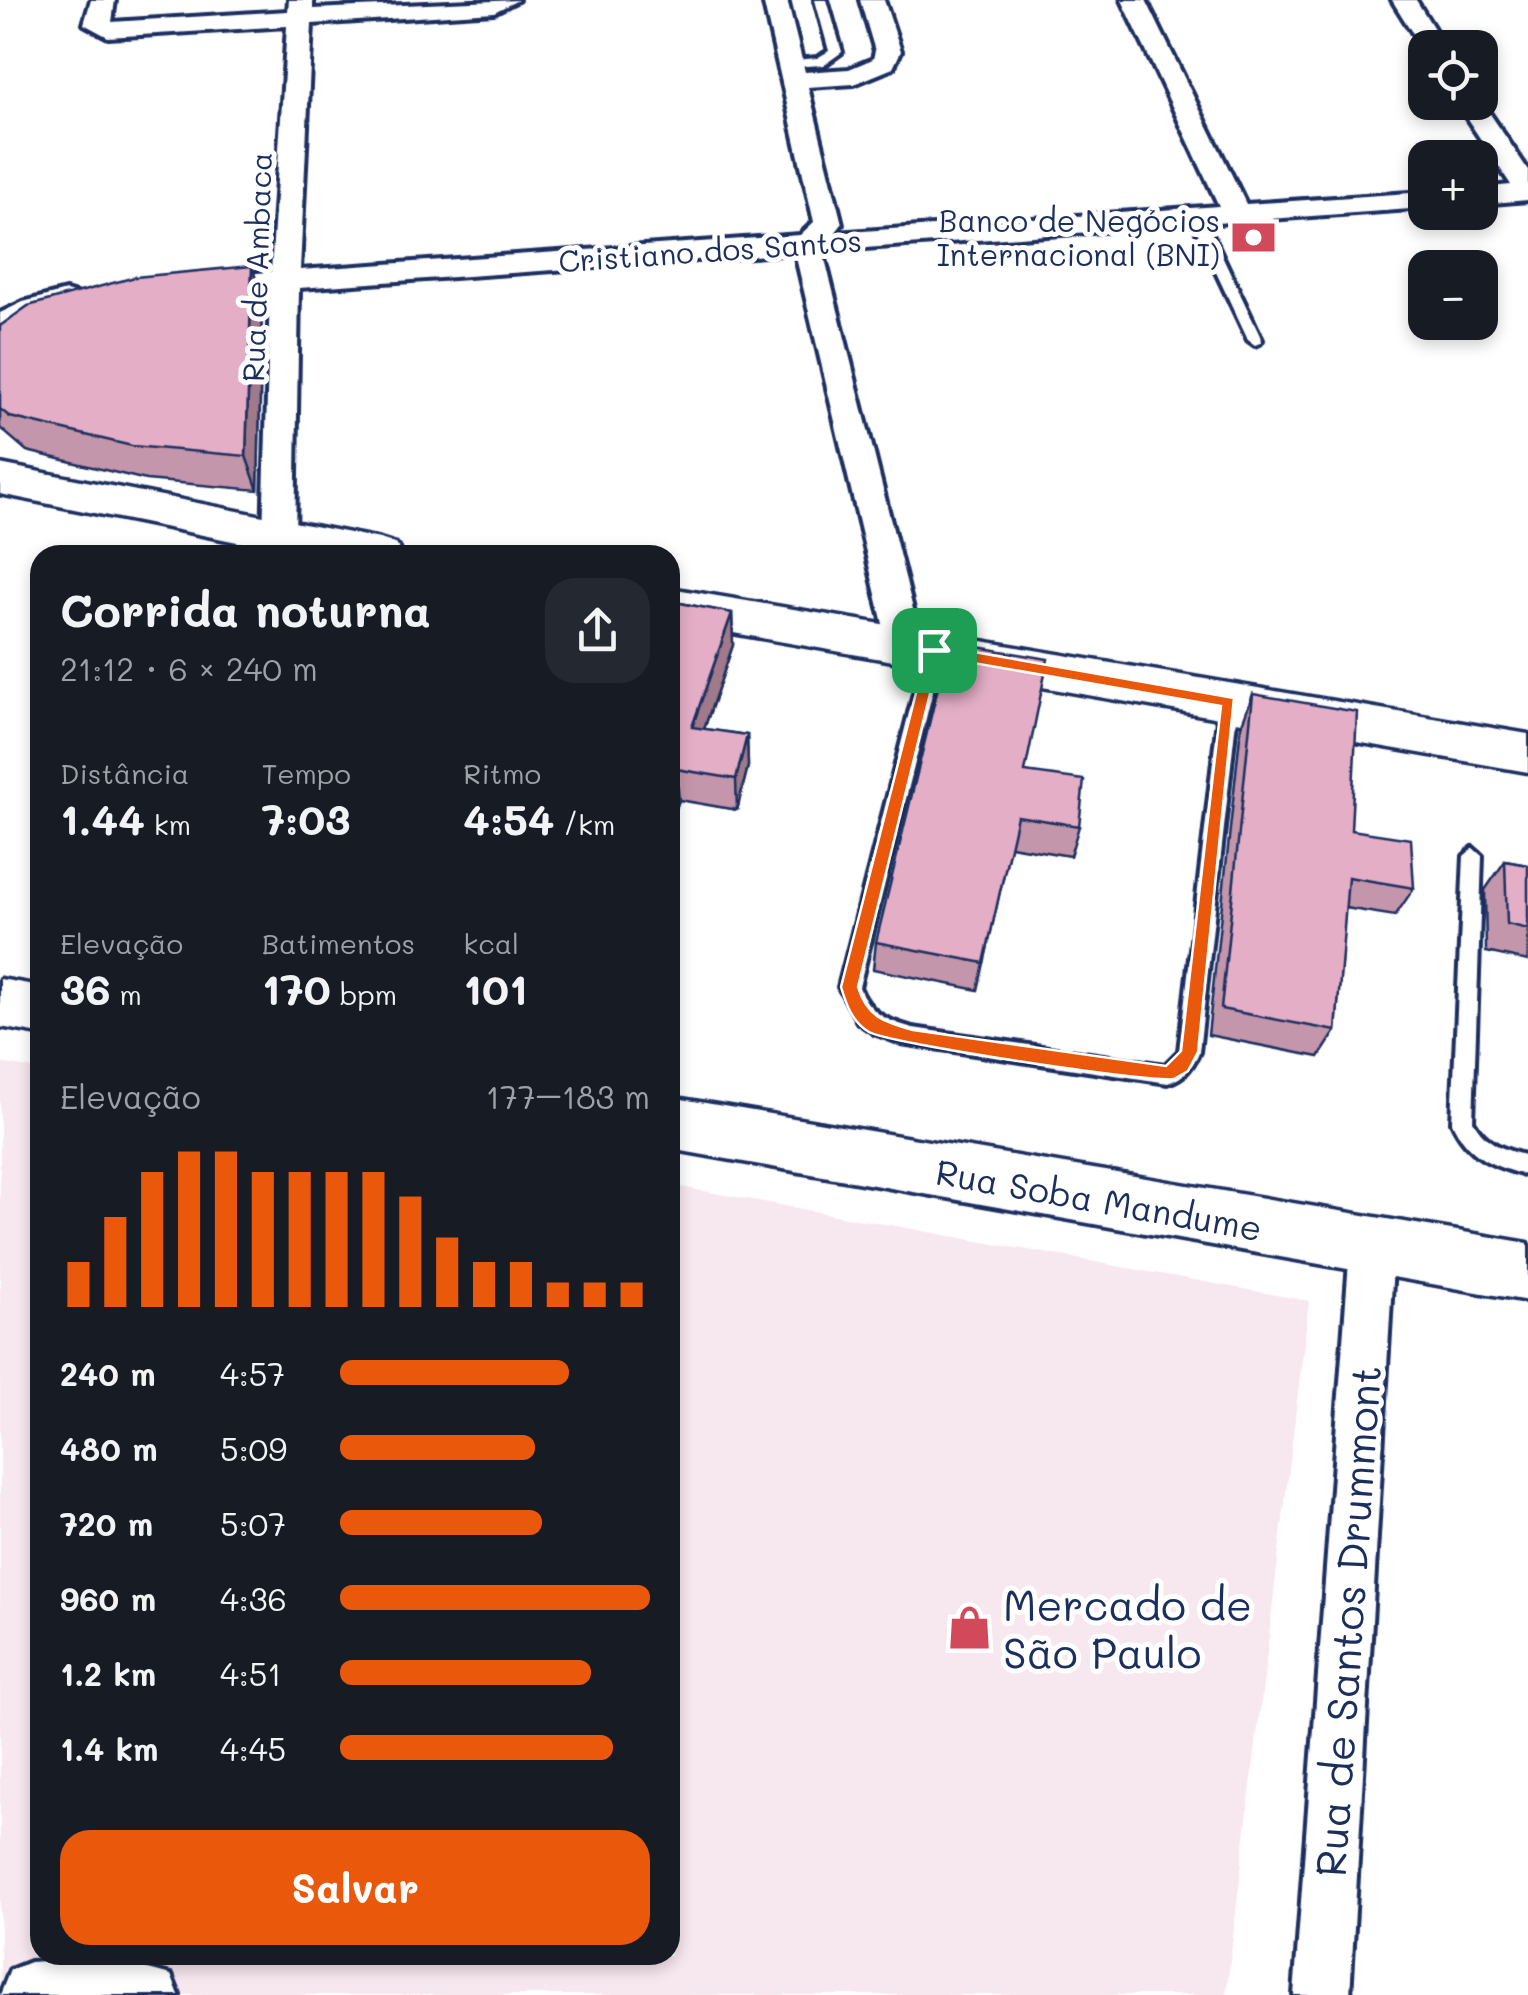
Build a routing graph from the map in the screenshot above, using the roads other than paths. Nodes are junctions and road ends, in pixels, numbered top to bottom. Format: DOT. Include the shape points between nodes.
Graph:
graph roads {
  1 [pos="103,0"];
  2 [pos="506,0"];
  3 [pos="775,0"];
  4 [pos="821,0"];
  5 [pos="872,0"];
  6 [pos="1134,0"];
  7 [pos="1404,0"];
  8 [pos="301,10"];
  9 [pos="1423,30"];
  10 [pos="792,72"];
  11 [pos="1481,120"];
  12 [pos="1528,191"];
  13 [pos="1498,194"];
  14 [pos="1408,201"];
  15 [pos="1236,213"];
  16 [pos="1197,216"];
  17 [pos="808,244"];
  18 [pos="285,278"];
  19 [pos="171,290"];
  20 [pos="96,298"];
  21 [pos="0,325"];
  22 [pos="1255,340"];
  23 [pos="0,479"];
  24 [pos="279,538"];
  25 [pos="321,545"];
  26 [pos="680,607"];
  27 [pos="919,648"];
  28 [pos="1228,702"];
  29 [pos="1528,753"];
  30 [pos="1473,856"];
  31 [pos="0,1003"];
  32 [pos="30,1008"];
  33 [pos="680,1125"];
  34 [pos="1528,1166"];
  35 [pos="1372,1248"];
  36 [pos="1528,1272"];
  37 [pos="27,1995"];
  38 [pos="151,1995"];
  39 [pos="1322,1995"];
  1 -- 8 [label="street" via="96,24 108,30"];
  2 -- 8 [label="street"];
  3 -- 10 [label="street"];
  4 -- 10 [label="lane" via="836,52"];
  5 -- 10 [label="street" via="888,51 884,63 854,76"];
  6 -- 15 [label="street"];
  7 -- 9 [label="street"];
  8 -- 18 [label="street, Rua de Ambaca"];
  10 -- 17 [label="street" via="828,224"];
  11 -- 12 [label="street"];
  12 -- 13 [label="street"];
  14 -- 15 [label="street, Cristiano dos Santos"];
  15 -- 16 [label="street, Cristiano dos Santos"];
  16 -- 17 [label="street, Cristiano dos Santos"];
  16 -- 22 [label="lane"];
  17 -- 18 [label="street, Cristiano dos Santos"];
  17 -- 27 [label="street"];
  18 -- 19 [label="street, Cristiano dos Santos"];
  18 -- 24 [label="street, Rua de Ambaca"];
  20 -- 21 [label="street" via="33,308"];
  23 -- 24 [label="main road"];
  24 -- 25 [label="main road"];
  26 -- 27 [label="main road"];
  27 -- 28 [label="main road"];
  27 -- 28 [label="lane" via="850,987 856,1008 874,1026 913,1037 1168,1074 1182,1066 1189,1052"];
  28 -- 29 [label="main road"];
  30 -- 34 [label="lane" via="1462,1122 1470,1141 1493,1157"];
  31 -- 32 [label="main road"];
  33 -- 35 [label="main road, Rua Soba Mandume"];
  35 -- 36 [label="main road, Rua Soba Mandume"];
  35 -- 39 [label="street, Rua de Santos Drummont"];
  37 -- 38 [label="street" via="104,1984"];
}
